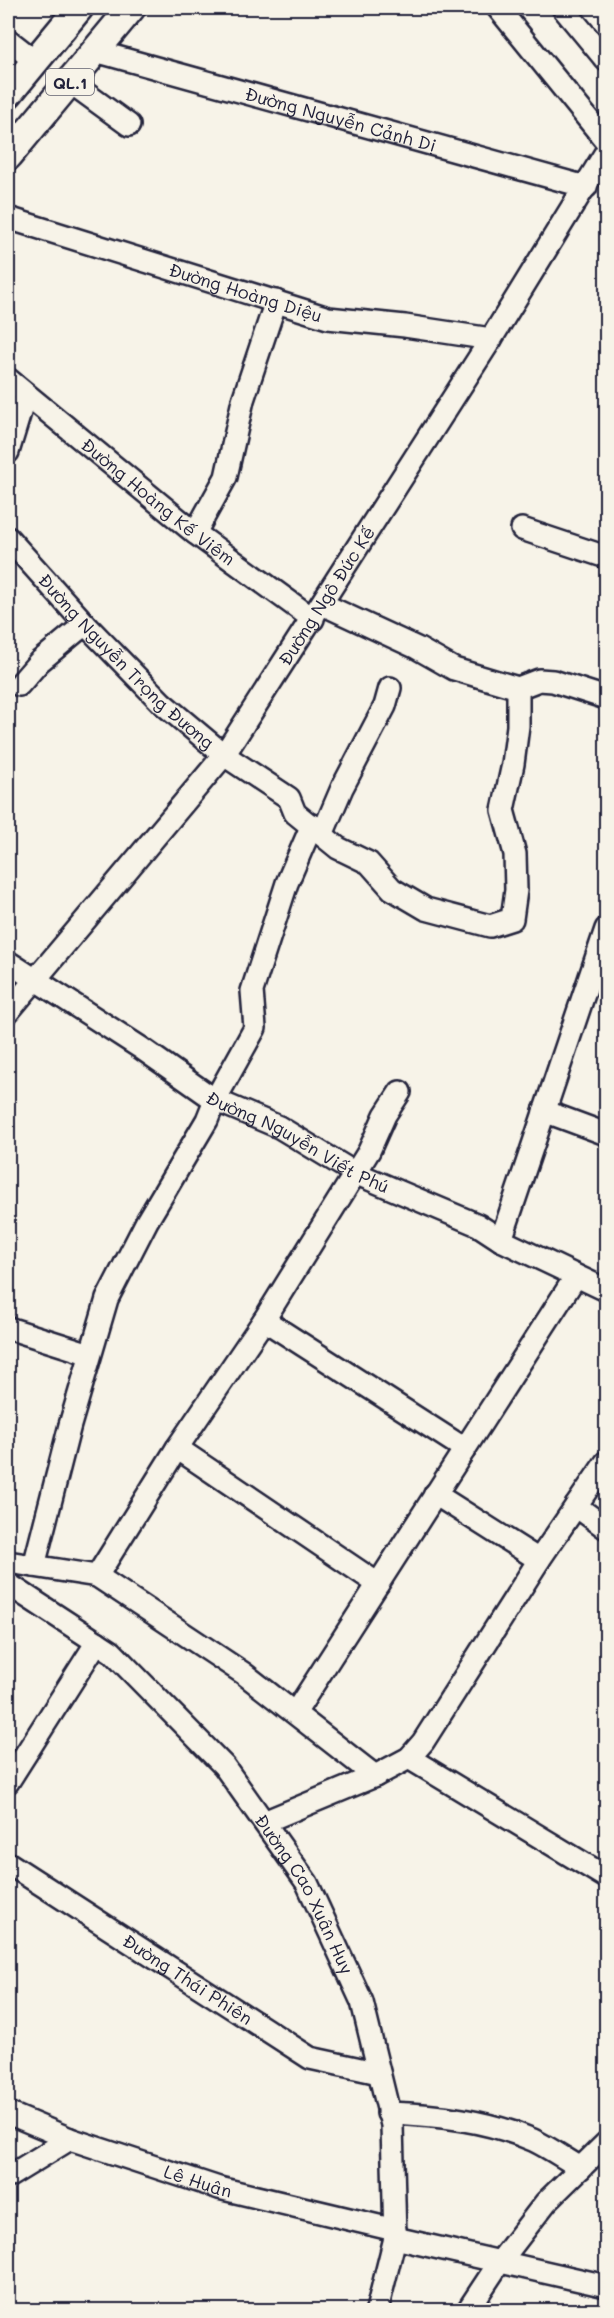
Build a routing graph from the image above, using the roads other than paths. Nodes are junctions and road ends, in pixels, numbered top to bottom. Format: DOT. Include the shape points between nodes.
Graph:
graph roads {
  1 [pos="79,8"];
  2 [pos="131,8"];
  3 [pos="498,8"];
  4 [pos="563,8"];
  5 [pos="8,40"];
  6 [pos="95,51"];
  7 [pos="606,60"];
  8 [pos="35,61"];
  9 [pos="70,82"];
  10 [pos="8,94"];
  11 [pos="129,125"];
  12 [pos="606,141"];
  13 [pos="606,152"];
  14 [pos="8,156"];
  15 [pos="586,187"];
  16 [pos="8,218"];
  17 [pos="276,301"];
  18 [pos="491,339"];
  19 [pos="8,379"];
  20 [pos="25,396"];
  21 [pos="8,452"];
  22 [pos="522,529"];
  23 [pos="195,533"];
  24 [pos="8,538"];
  25 [pos="606,557"];
  26 [pos="318,611"];
  27 [pos="85,624"];
  28 [pos="19,685"];
  29 [pos="390,688"];
  30 [pos="518,688"];
  31 [pos="606,698"];
  32 [pos="224,755"];
  33 [pos="312,825"];
  34 [pos="606,929"];
  35 [pos="8,962"];
  36 [pos="35,979"];
  37 [pos="8,1012"];
  38 [pos="400,1092"];
  39 [pos="215,1100"];
  40 [pos="544,1111"];
  41 [pos="606,1134"];
  42 [pos="356,1173"];
  43 [pos="501,1240"];
  44 [pos="576,1276"];
  45 [pos="606,1290"];
  46 [pos="264,1320"];
  47 [pos="8,1328"];
  48 [pos="90,1354"];
  49 [pos="177,1448"];
  50 [pos="465,1449"];
  51 [pos="606,1462"];
  52 [pos="435,1494"];
  53 [pos="576,1506"];
  54 [pos="606,1528"];
  55 [pos="539,1560"];
  56 [pos="8,1562"];
  57 [pos="34,1566"];
  58 [pos="98,1576"];
  59 [pos="8,1584"];
  60 [pos="378,1584"];
  61 [pos="97,1642"];
  62 [pos="295,1713"];
  63 [pos="409,1758"];
  64 [pos="375,1776"];
  65 [pos="8,1782"];
  66 [pos="264,1822"];
  67 [pos="8,1863"];
  68 [pos="604,1871"];
  69 [pos="380,2073"];
  70 [pos="8,2113"];
  71 [pos="388,2113"];
  72 [pos="70,2139"];
  73 [pos="606,2143"];
  74 [pos="581,2168"];
  75 [pos="8,2177"];
  76 [pos="395,2234"];
  77 [pos="499,2263"];
  78 [pos="606,2286"];
  79 [pos="377,2310"];
  80 [pos="468,2310"];
  1 -- 8 [label="main road, QL.1"];
  2 -- 6 [label="main road, QL.1"];
  3 -- 12 [label="street"];
  4 -- 7 [label="street"];
  5 -- 8 [label="street"];
  6 -- 9 [label="main road, QL.1"];
  6 -- 15 [label="street, Đường Nguyễn Cảnh Dị"];
  8 -- 10 [label="main road, QL.1"];
  9 -- 11 [label="street"];
  9 -- 14 [label="main road, QL.1"];
  13 -- 15 [label="street, Đường Ngô Đức Kế"];
  15 -- 18 [label="street, Đường Ngô Đức Kế"];
  16 -- 17 [label="street, Đường Hoàng Diệu"];
  17 -- 18 [label="street, Đường Hoàng Diệu" via="340,320"];
  17 -- 23 [label="street" via="243,400 226,477"];
  18 -- 26 [label="street, Đường Ngô Đức Kế"];
  19 -- 20 [label="street, Đường Hoàng Kế Viêm"];
  20 -- 21 [label="street"];
  20 -- 23 [label="street, Đường Hoàng Kế Viêm"];
  22 -- 25 [label="street"];
  23 -- 26 [label="street, Đường Hoàng Kế Viêm"];
  24 -- 27 [label="street, Đường Nguyễn Trọng Đương"];
  26 -- 30 [label="street, Đường Hoàng Kế Viêm" via="417,648 454,669"];
  26 -- 32 [label="street, Đường Ngô Đức Kế"];
  27 -- 28 [label="street" via="45,656"];
  27 -- 32 [label="street, Đường Nguyễn Trọng Đương" via="162,704"];
  29 -- 33 [label="street" via="386,706 324,830"];
  30 -- 31 [label="street" via="546,680"];
  30 -- 33 [label="street, Đường Nguyễn Trọng Đương" via="518,726 503,810 516,854 512,919 490,926 426,909 392,889 369,863 338,848"];
  32 -- 33 [label="street, Đường Nguyễn Trọng Đương" via="289,798 295,813"];
  32 -- 36 [label="street, Đường Ngô Đức Kế"];
  33 -- 39 [label="street" via="287,883 252,991 255,1028"];
  34 -- 40 [label="street"];
  35 -- 36 [label="street, Đường Nguyễn Viết Phú"];
  36 -- 37 [label="street, Đường Ngô Đức Kế"];
  36 -- 39 [label="street, Đường Nguyễn Viết Phú"];
  38 -- 42 [label="street"];
  39 -- 42 [label="street, Đường Nguyễn Viết Phú" via="279,1127"];
  39 -- 48 [label="street" via="107,1299"];
  40 -- 41 [label="street"];
  40 -- 43 [label="street"];
  42 -- 43 [label="street, Đường Nguyễn Viết Phú" via="478,1225"];
  42 -- 46 [label="street"];
  43 -- 44 [label="street, Đường Nguyễn Viết Phú"];
  44 -- 45 [label="street, Đường Nguyễn Viết Phú"];
  44 -- 50 [label="street"];
  46 -- 49 [label="street"];
  46 -- 50 [label="street"];
  47 -- 48 [label="street"];
  48 -- 57 [label="street"];
  49 -- 58 [label="street"];
  49 -- 60 [label="street"];
  50 -- 52 [label="street"];
  51 -- 53 [label="street"];
  52 -- 55 [label="street"];
  52 -- 60 [label="street"];
  53 -- 54 [label="street"];
  53 -- 55 [label="street"];
  55 -- 63 [label="street"];
  56 -- 57 [label="street"];
  57 -- 58 [label="street"];
  58 -- 62 [label="street" via="243,1672"];
  59 -- 61 [label="street, Đường Cao Xuân Huy"];
  60 -- 62 [label="street"];
  61 -- 65 [label="street"];
  61 -- 66 [label="street, Đường Cao Xuân Huy" via="112,1652 224,1766"];
  62 -- 64 [label="street"];
  63 -- 64 [label="street"];
  63 -- 68 [label="street"];
  64 -- 66 [label="street"];
  66 -- 69 [label="street, Đường Cao Xuân Huy" via="307,1883 362,2002"];
  67 -- 69 [label="street, Đường Thái Phiên" via="310,2058"];
  69 -- 71 [label="street, Đường Cao Xuân Huy"];
  70 -- 72 [label="street, Lê Huân"];
  71 -- 74 [label="street" via="439,2115 476,2122 534,2141"];
  71 -- 76 [label="street, Đường Cao Xuân Huy" via="392,2125"];
  72 -- 75 [label="street"];
  72 -- 76 [label="street, Lê Huân" via="219,2188"];
  73 -- 74 [label="street"];
  74 -- 77 [label="street" via="546,2202"];
  76 -- 77 [label="street, Lê Huân"];
  76 -- 79 [label="street, Đường Cao Xuân Huy"];
  77 -- 78 [label="street, Lê Huân"];
  77 -- 80 [label="street"];
}
